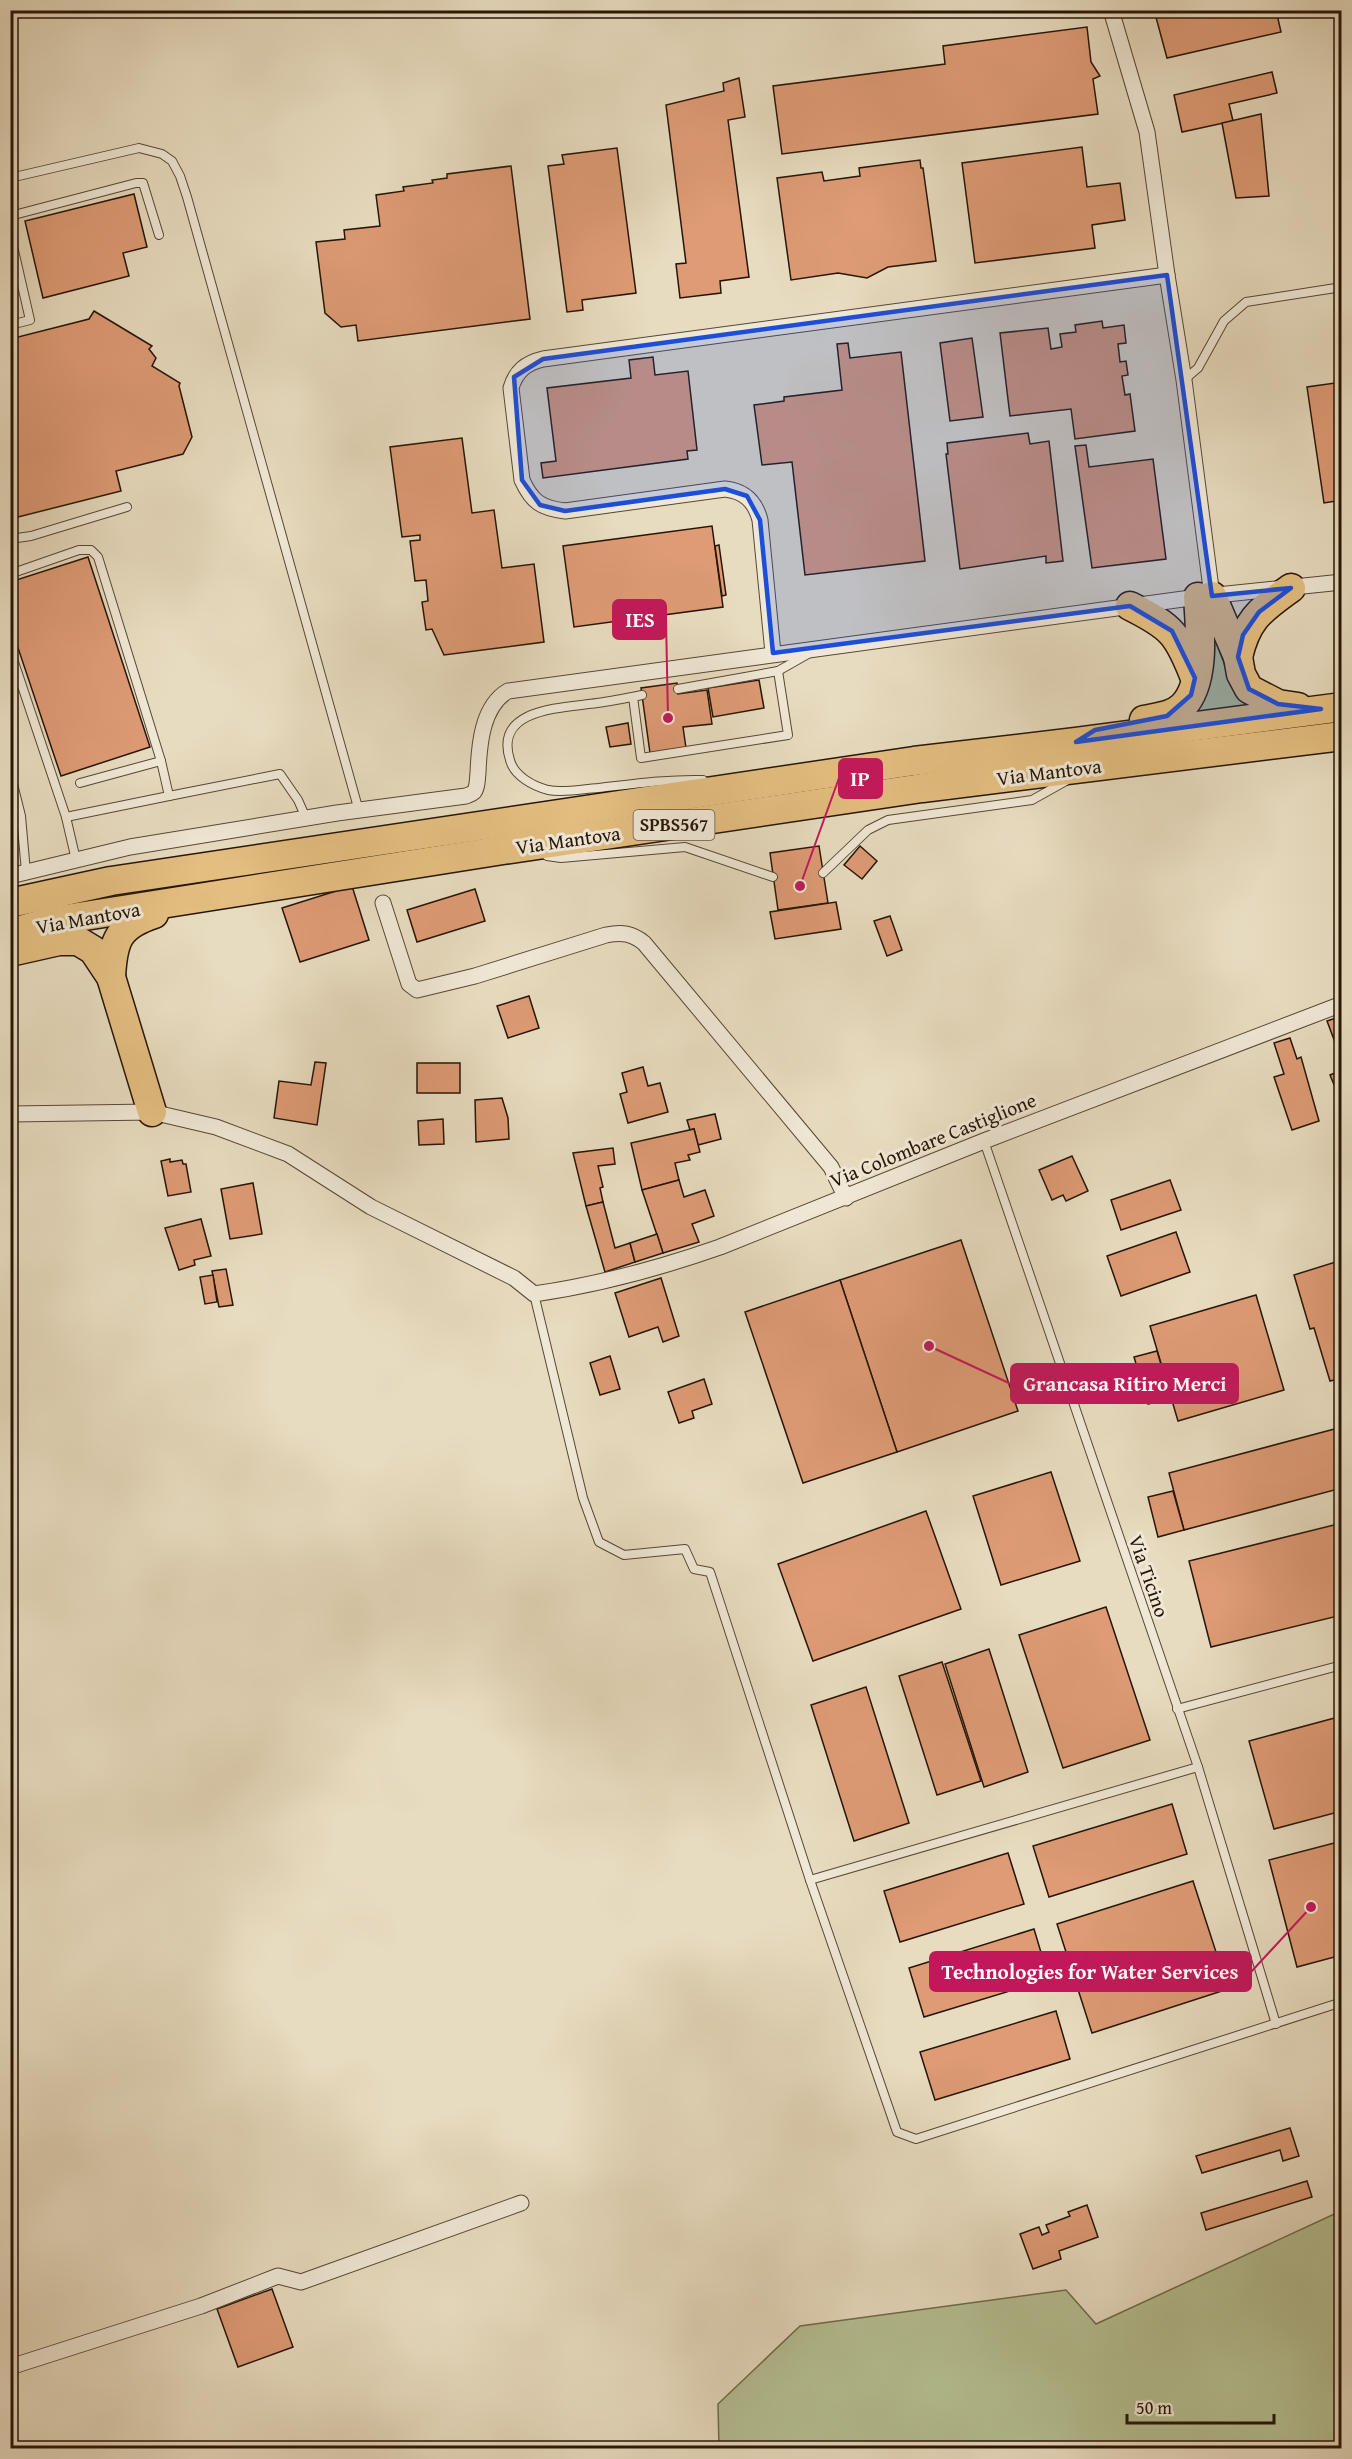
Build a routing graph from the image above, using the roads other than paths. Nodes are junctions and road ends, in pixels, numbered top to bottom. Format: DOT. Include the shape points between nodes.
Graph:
graph roads {
  1 [pos="1111,10"];
  2 [pos="10,178"];
  3 [pos="10,216"];
  4 [pos="10,233"];
  5 [pos="159,235"];
  6 [pos="1167,276"];
  7 [pos="1341,287"];
  8 [pos="10,325"];
  9 [pos="1184,380"];
  10 [pos="127,507"];
  11 [pos="10,539"];
  12 [pos="10,574"];
  13 [pos="1341,582"];
  14 [pos="1291,588"];
  15 [pos="1205,597"];
  16 [pos="1130,606"];
  17 [pos="10,650"];
  18 [pos="814,650"];
  19 [pos="773,654"];
  20 [pos="1238,657"];
  21 [pos="778,671"];
  22 [pos="1195,678"];
  23 [pos="678,689"];
  24 [pos="642,695"];
  25 [pos="633,697"];
  26 [pos="1331,708"];
  27 [pos="1341,736"];
  28 [pos="1076,742"];
  29 [pos="161,761"];
  30 [pos="1090,767"];
  31 [pos="10,772"];
  32 [pos="713,780"];
  33 [pos="725,781"];
  34 [pos="771,782"];
  35 [pos="80,783"];
  36 [pos="13,796"];
  37 [pos="169,796"];
  38 [pos="359,810"];
  39 [pos="66,817"];
  40 [pos="306,818"];
  41 [pos="504,850"];
  42 [pos="76,860"];
  43 [pos="823,873"];
  44 [pos="18,874"];
  45 [pos="773,877"];
  46 [pos="196,900"];
  47 [pos="10,903"];
  48 [pos="383,903"];
  49 [pos="10,933"];
  50 [pos="10,952"];
  51 [pos="111,976"];
  52 [pos="1341,1004"];
  53 [pos="152,1112"];
  54 [pos="10,1114"];
  55 [pos="984,1141"];
  56 [pos="846,1198"];
  57 [pos="534,1294"];
  58 [pos="1341,1665"];
  59 [pos="1177,1709"];
  60 [pos="1198,1767"];
  61 [pos="810,1880"];
  62 [pos="1341,2002"];
  63 [pos="1276,2024"];
  64 [pos="521,2204"];
  65 [pos="10,2367"];
  1 -- 6 [label="street" via="1147,132"];
  2 -- 38 [label="lane" via="139,148 172,161 190,207"];
  3 -- 5 [label="lane" via="144,183"];
  4 -- 8 [label="lane" via="30,320"];
  6 -- 9 [label="street"];
  6 -- 19 [label="street" via="543,359 522,369 514,377 512,388 522,480 528,494 540,505 565,511 725,489 747,496 757,508 760,520"];
  7 -- 9 [label="lane" via="1246,302 1224,321 1198,368"];
  9 -- 15 [label="street"];
  10 -- 11 [label="lane"];
  12 -- 29 [label="lane" via="79,550 92,550 99,557"];
  13 -- 14 [label="street"];
  14 -- 15 [label="street"];
  14 -- 20 [label="highway" via="1259,612 1243,635"];
  15 -- 16 [label="street"];
  15 -- 20 [label="highway"];
  15 -- 22 [label="highway"];
  16 -- 18 [label="street"];
  16 -- 22 [label="highway" via="1172,631"];
  17 -- 39 [label="lane"];
  18 -- 19 [label="street"];
  18 -- 21 [label="lane"];
  19 -- 38 [label="street" via="508,691 498,697 485,724 474,792"];
  20 -- 26 [label="highway" via="1241,674 1258,696 1278,704"];
  21 -- 23 [label="lane"];
  21 -- 25 [label="lane" via="788,735 641,758"];
  22 -- 28 [label="highway" via="1191,695 1182,707 1167,716 1095,729"];
  24 -- 25 [label="lane"];
  25 -- 32 [label="lane" via="533,713 517,724 509,736 510,763 531,784 549,790 679,779"];
  26 -- 28 [label="highway, Via Mantova / SPBS567"];
  27 -- 30 [label="highway, Via Mantova / SPBS567"];
  28 -- 34 [label="highway, Via Mantova / SPBS567" via="914,760"];
  29 -- 35 [label="lane"];
  29 -- 37 [label="lane"];
  30 -- 41 [label="highway, Via Mantova / SPBS567"];
  30 -- 43 [label="lane" via="1032,800 888,820 868,830"];
  31 -- 36 [label="lane"];
  33 -- 34 [label="lane"];
  34 -- 47 [label="highway, Via Mantova / SPBS567" via="111,881"];
  36 -- 44 [label="lane" via="21,816"];
  37 -- 39 [label="lane"];
  37 -- 40 [label="lane" via="280,774"];
  38 -- 40 [label="street"];
  39 -- 42 [label="lane"];
  40 -- 42 [label="street" via="130,847"];
  41 -- 45 [label="lane" via="561,858 685,847"];
  41 -- 46 [label="highway, Via Mantova / SPBS567"];
  42 -- 44 [label="street"];
  46 -- 49 [label="highway, Via Mantova / SPBS567" via="53,921"];
  46 -- 51 [label="highway" via="127,925 112,954"];
  48 -- 56 [label="street" via="410,984 417,990 606,935 636,936 831,1167"];
  50 -- 51 [label="highway" via="59,941 78,941 93,950"];
  51 -- 53 [label="highway"];
  52 -- 55 [label="street, Via Colombare Castiglione"];
  53 -- 54 [label="street"];
  53 -- 57 [label="street" via="216,1127 288,1154 371,1207 514,1278"];
  55 -- 56 [label="street, Via Colombare Castiglione"];
  55 -- 59 [label="lane, Via Ticino"];
  56 -- 57 [label="street, Via Colombare Castiglione" via="680,1261"];
  57 -- 61 [label="lane" via="583,1497 599,1542 624,1555 685,1549 694,1569 710,1572"];
  58 -- 59 [label="lane"];
  59 -- 60 [label="lane, Via Ticino"];
  60 -- 61 [label="lane"];
  60 -- 63 [label="lane, Via Ticino"];
  61 -- 63 [label="lane" via="897,2132 916,2139"];
  62 -- 63 [label="lane"];
  64 -- 65 [label="street" via="301,2282 278,2276 201,2306"];
}
